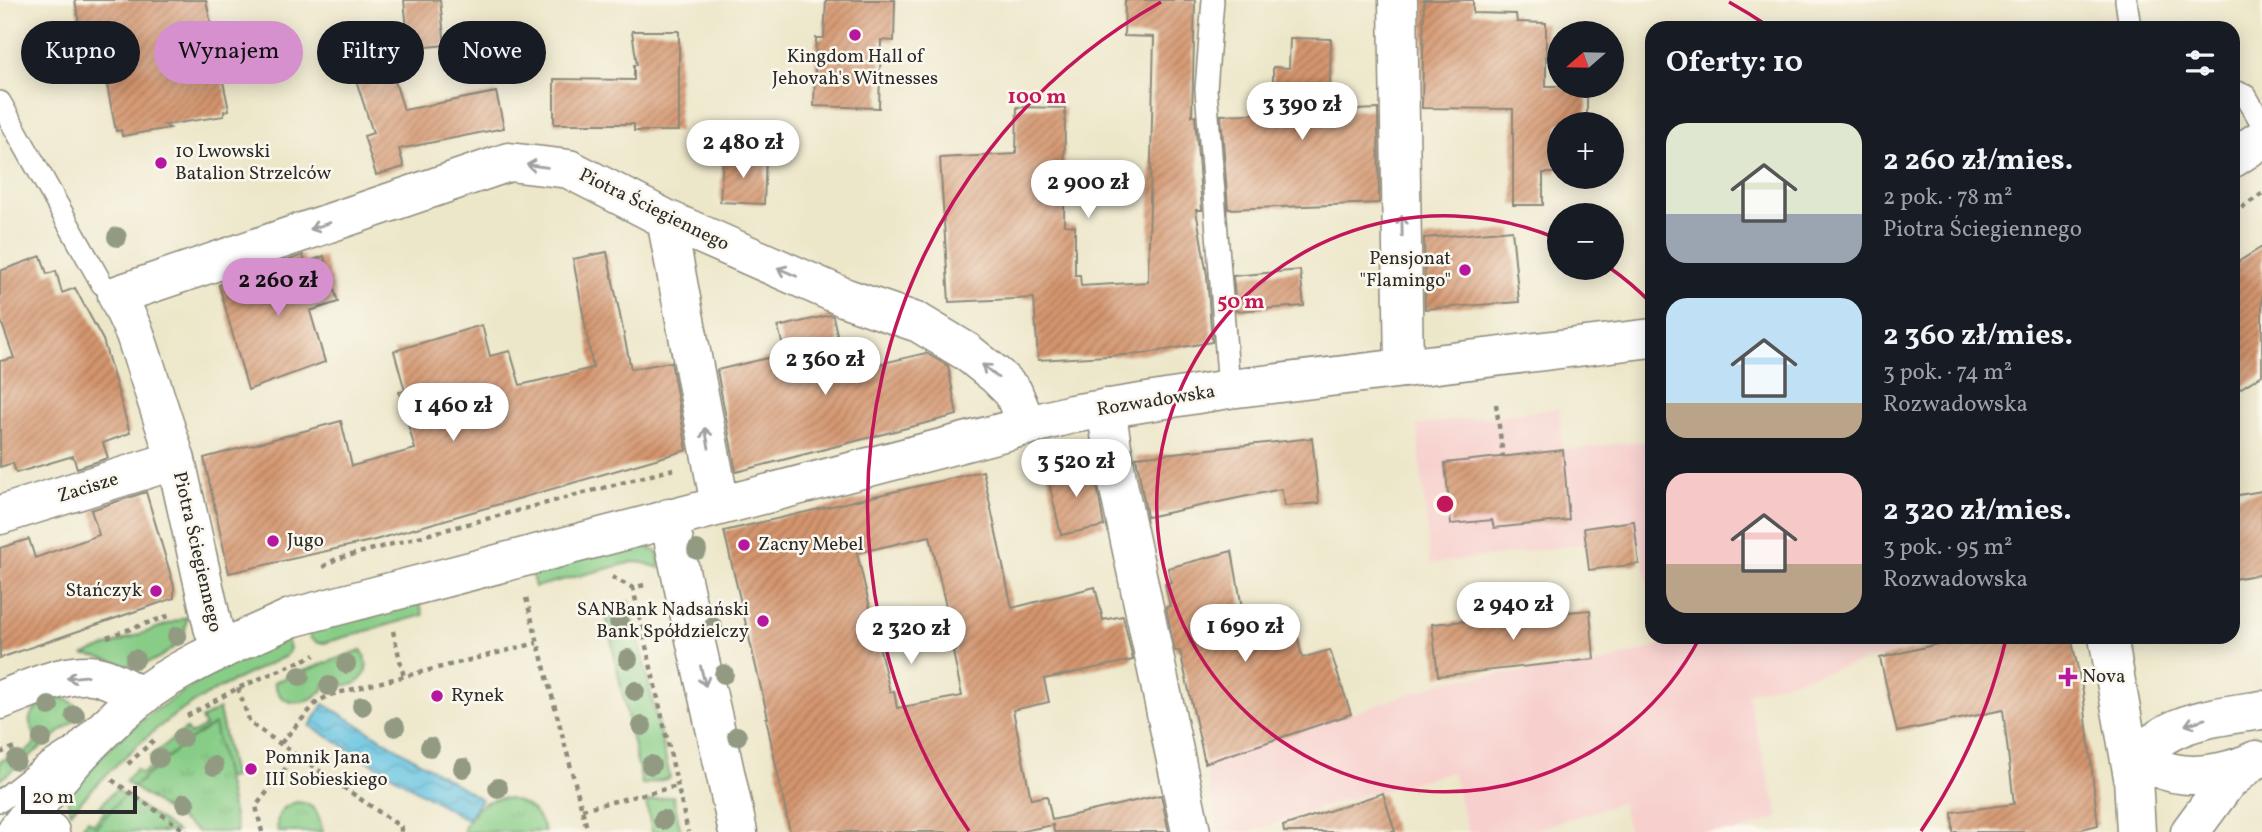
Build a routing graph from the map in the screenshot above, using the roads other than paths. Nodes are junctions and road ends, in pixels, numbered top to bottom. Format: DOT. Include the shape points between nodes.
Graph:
graph roads {
  1 [pos="1213,0"];
  2 [pos="1398,0"];
  3 [pos="2126,0"];
  4 [pos="2129,21"];
  5 [pos="2240,93"];
  6 [pos="0,102"];
  7 [pos="2262,124"];
  8 [pos="2262,139"];
  9 [pos="2240,153"];
  10 [pos="666,219"];
  11 [pos="117,295"];
  12 [pos="1645,339"];
  13 [pos="1404,368"];
  14 [pos="1229,389"];
  15 [pos="1106,408"];
  16 [pos="1027,426"];
  17 [pos="176,460"];
  18 [pos="720,505"];
  19 [pos="0,515"];
  20 [pos="670,518"];
  21 [pos="2109,644"];
  22 [pos="221,650"];
  23 [pos="141,696"];
  24 [pos="0,700"];
  25 [pos="2262,710"];
  26 [pos="2133,756"];
  27 [pos="2259,758"];
  28 [pos="24,820"];
  29 [pos="738,832"];
  30 [pos="1191,832"];
  31 [pos="2136,832"];
  32 [pos="2190,832"];
  1 -- 14 [label="lane" via="1206,89"];
  13 -- 2 [label="street, one-way"];
  3 -- 4 [label="lane"];
  5 -- 7 [label="lane"];
  6 -- 11 [label="lane, Piotra Ściegiennego" via="102,284"];
  8 -- 9 [label="street"];
  10 -- 11 [label="street, Piotra Ściegiennego, one-way" via="569,169 509,162"];
  16 -- 10 [label="street, Piotra Ściegiennego, one-way" via="1013,392 997,376 919,323 846,298"];
  18 -- 10 [label="street, one-way"];
  11 -- 17 [label="street, Piotra Ściegiennego" via="135,334"];
  12 -- 13 [label="street, Rozwadowska"];
  13 -- 14 [label="street, Rozwadowska"];
  14 -- 15 [label="street, Rozwadowska"];
  15 -- 16 [label="street, Rozwadowska"];
  15 -- 30 [label="street"];
  16 -- 18 [label="street, Rozwadowska"];
  17 -- 19 [label="street, Zacisze"];
  17 -- 22 [label="street, Piotra Ściegiennego"];
  18 -- 20 [label="street, Rozwadowska"];
  20 -- 22 [label="street" via="291,618"];
  20 -- 29 [label="street, one-way"];
  21 -- 26 [label="street"];
  22 -- 23 [label="street"];
  23 -- 24 [label="street, one-way" via="99,676 85,675"];
  23 -- 28 [label="street" via="58,777"];
  25 -- 26 [label="street, one-way" via="2177,728"];
  26 -- 27 [label="street" via="2166,771 2200,775 2235,770"];
  26 -- 31 [label="street"];
  27 -- 32 [label="street" via="2227,783"];
}
